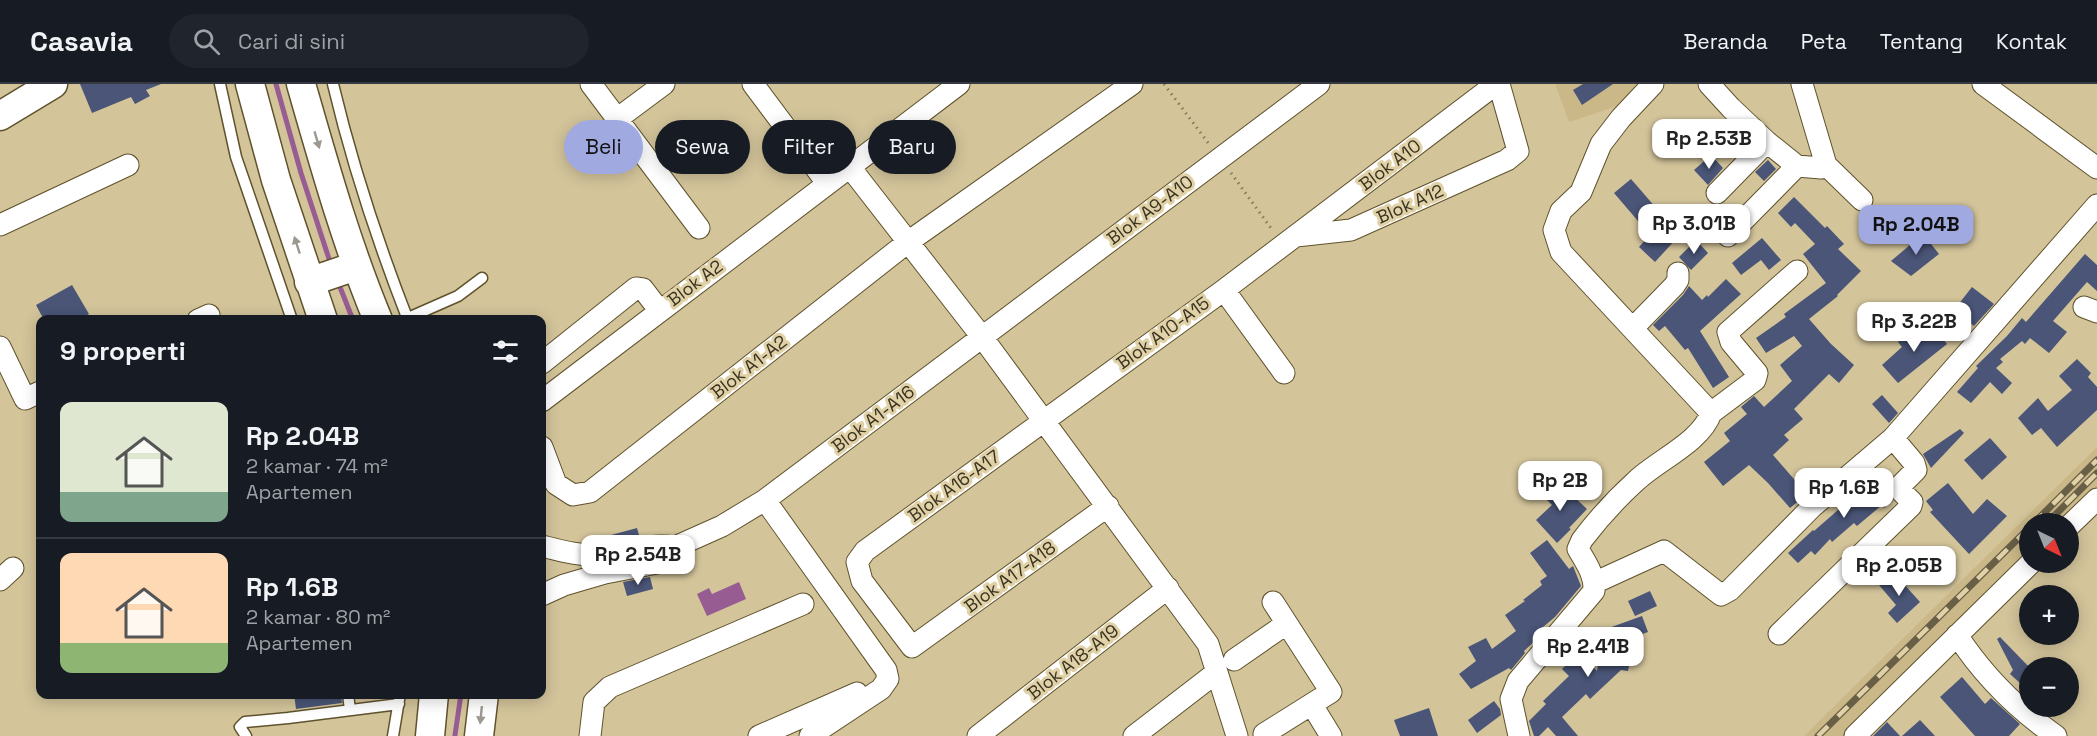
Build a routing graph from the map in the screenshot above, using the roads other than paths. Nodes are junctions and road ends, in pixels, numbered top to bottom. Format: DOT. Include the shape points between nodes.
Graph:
graph roads {
  1 [pos="53,84"];
  2 [pos="220,84"];
  3 [pos="250,84"];
  4 [pos="301,84"];
  5 [pos="333,84"];
  6 [pos="591,84"];
  7 [pos="664,84"];
  8 [pos="753,84"];
  9 [pos="959,84"];
  10 [pos="1132,84"];
  11 [pos="1319,84"];
  12 [pos="1498,84"];
  13 [pos="1653,84"];
  14 [pos="1709,84"];
  15 [pos="1802,84"];
  16 [pos="1983,84"];
  17 [pos="0,116"];
  18 [pos="617,119"];
  19 [pos="1767,142"];
  20 [pos="856,161"];
  21 [pos="128,165"];
  22 [pos="1826,165"];
  23 [pos="1797,166"];
  24 [pos="2097,168"];
  25 [pos="839,174"];
  26 [pos="855,174"];
  27 [pos="827,183"];
  28 [pos="1717,193"];
  29 [pos="1862,200"];
  30 [pos="2097,205"];
  31 [pos="0,225"];
  32 [pos="699,228"];
  33 [pos="1728,236"];
  34 [pos="1289,240"];
  35 [pos="908,243"];
  36 [pos="356,266"];
  37 [pos="1797,271"];
  38 [pos="1678,273"];
  39 [pos="482,278"];
  40 [pos="309,282"];
  41 [pos="1224,290"];
  42 [pos="659,310"];
  43 [pos="290,315"];
  44 [pos="321,315"];
  45 [pos="376,315"];
  46 [pos="406,315"];
  47 [pos="417,315"];
  48 [pos="1633,328"];
  49 [pos="982,337"];
  50 [pos="0,347"];
  51 [pos="546,360"];
  52 [pos="1284,373"];
  53 [pos="36,394"];
  54 [pos="546,398"];
  55 [pos="1711,413"];
  56 [pos="1043,420"];
  57 [pos="1893,438"];
  58 [pos="546,458"];
  59 [pos="2097,499"];
  60 [pos="765,500"];
  61 [pos="1108,506"];
  62 [pos="2079,516"];
  63 [pos="546,547"];
  64 [pos="604,564"];
  65 [pos="2021,573"];
  66 [pos="1594,583"];
  67 [pos="1168,588"];
  68 [pos="546,593"];
  69 [pos="1273,602"];
  70 [pos="803,604"];
  71 [pos="1286,624"];
  72 [pos="1779,634"];
  73 [pos="1957,635"];
  74 [pos="912,647"];
  75 [pos="1225,666"];
  76 [pos="885,684"];
  77 [pos="349,699"];
  78 [pos="399,699"];
  79 [pos="434,699"];
  80 [pos="483,699"];
  81 [pos="1312,705"];
  82 [pos="350,710"];
  83 [pos="1287,730"];
  84 [pos="1264,734"];
  85 [pos="246,736"];
  86 [pos="393,736"];
  87 [pos="430,736"];
  88 [pos="479,736"];
  89 [pos="590,736"];
  90 [pos="759,736"];
  91 [pos="810,736"];
  92 [pos="977,736"];
  93 [pos="1134,736"];
  94 [pos="1237,736"];
  95 [pos="1331,736"];
  96 [pos="1520,736"];
  97 [pos="1856,736"];
  98 [pos="2056,736"];
  1 -- 17 [label="street"];
  2 -- 43 [label="lane" via="236,157"];
  40 -- 3 [label="street, one-way"];
  4 -- 36 [label="street, one-way"];
  5 -- 46 [label="lane" via="344,130"];
  6 -- 18 [label="street"];
  7 -- 18 [label="street"];
  8 -- 27 [label="street"];
  9 -- 20 [label="street, Blok A2"];
  10 -- 35 [label="street, Blok A1-A2"];
  11 -- 49 [label="street, Blok A9-A10"];
  12 -- 34 [label="street, Blok A10"];
  12 -- 34 [label="street, Blok A12" via="1518,151 1507,160 1351,230"];
  13 -- 48 [label="street" via="1601,144 1581,192 1562,211 1554,230 1561,252"];
  14 -- 19 [label="street"];
  15 -- 22 [label="street"];
  16 -- 24 [label="street"];
  18 -- 32 [label="street"];
  19 -- 23 [label="street"];
  19 -- 28 [label="street"];
  21 -- 31 [label="street"];
  22 -- 23 [label="street"];
  22 -- 29 [label="street"];
  23 -- 33 [label="street"];
  25 -- 27 [label="street, Blok A2"];
  26 -- 35 [label="street"];
  27 -- 42 [label="street, Blok A2"];
  30 -- 57 [label="street"];
  34 -- 41 [label="street, Blok A10-A15"];
  35 -- 49 [label="street"];
  35 -- 58 [label="street, Blok A1-A2" via="590,492 573,495 556,484"];
  36 -- 40 [label="street"];
  36 -- 45 [label="street"];
  37 -- 55 [label="street" via="1728,332 1731,342 1757,373 1755,380"];
  38 -- 48 [label="street" via="1674,285"];
  39 -- 47 [label="lane" via="458,296"];
  40 -- 44 [label="street"];
  41 -- 52 [label="street"];
  41 -- 56 [label="street, Blok A10-A15"];
  42 -- 51 [label="street" via="643,289 636,288"];
  42 -- 54 [label="street, Blok A2"];
  48 -- 55 [label="street"];
  49 -- 56 [label="street"];
  49 -- 60 [label="street, Blok A1-A16"];
  50 -- 53 [label="street" via="25,399"];
  55 -- 66 [label="street" via="1699,433 1637,480 1582,540 1578,549"];
  56 -- 61 [label="street"];
  56 -- 74 [label="street, Blok A16-A17" via="865,551 857,562 862,581"];
  57 -- 66 [label="street" via="1812,507 1721,595 1664,551"];
  57 -- 72 [label="street" via="1916,470 1901,486 1911,506"];
  59 -- 62 [label="street"];
  60 -- 64 [label="street, Blok A1-A16" via="722,526 675,547 657,563"];
  60 -- 76 [label="street" via="886,670"];
  61 -- 67 [label="street"];
  61 -- 74 [label="street, Blok A17-A18"];
  63 -- 64 [label="street"];
  64 -- 68 [label="street"];
  65 -- 73 [label="street"];
  66 -- 96 [label="street" via="1594,591 1518,681 1511,699"];
  67 -- 75 [label="street"];
  67 -- 92 [label="street, Blok A18-A19"];
  69 -- 71 [label="street"];
  70 -- 89 [label="street" via="610,687 594,702"];
  71 -- 75 [label="street"];
  71 -- 81 [label="street" via="1331,692"];
  73 -- 97 [label="street"];
  73 -- 98 [label="street" via="1990,681"];
  75 -- 93 [label="street"];
  75 -- 94 [label="street"];
  76 -- 90 [label="street"];
  76 -- 91 [label="street"];
  77 -- 82 [label="lane"];
  78 -- 82 [label="lane"];
  78 -- 86 [label="lane"];
  79 -- 87 [label="street"];
  80 -- 88 [label="street, one-way"];
  81 -- 83 [label="street"];
  81 -- 95 [label="street"];
  82 -- 85 [label="lane" via="245,722 240,727"];
  83 -- 84 [label="street"];
}
